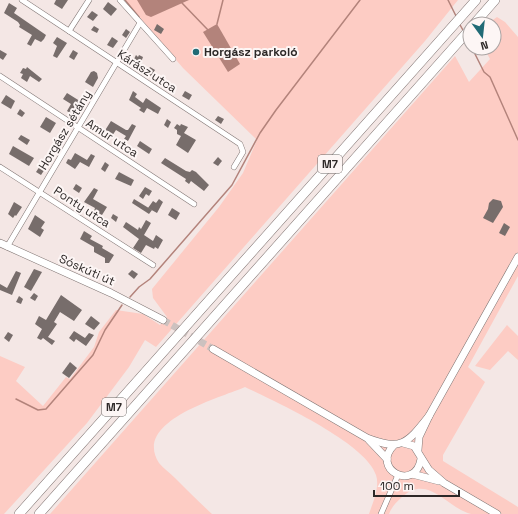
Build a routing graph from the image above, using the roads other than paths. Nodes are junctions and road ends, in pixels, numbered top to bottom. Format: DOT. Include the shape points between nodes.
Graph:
graph roads {
  1 [pos="22,0"];
  2 [pos="89,0"];
  3 [pos="120,0"];
  4 [pos="476,0"];
  5 [pos="495,0"];
  6 [pos="481,16"];
  7 [pos="140,23"];
  8 [pos="69,31"];
  9 [pos="462,37"];
  10 [pos="173,59"];
  11 [pos="117,63"];
  12 [pos="0,76"];
  13 [pos="78,128"];
  14 [pos="0,167"];
  15 [pos="234,167"];
  16 [pos="40,192"];
  17 [pos="194,204"];
  18 [pos="4,245"];
  19 [pos="518,257"];
  20 [pos="153,265"];
  21 [pos="163,320"];
  22 [pos="213,349"];
  23 [pos="428,416"];
  24 [pos="367,438"];
  25 [pos="403,443"];
  26 [pos="394,445"];
  27 [pos="418,450"];
  28 [pos="387,459"];
  29 [pos="420,459"];
  30 [pos="412,474"];
  31 [pos="398,475"];
  32 [pos="444,483"];
  33 [pos="19,514"];
  34 [pos="39,514"];
  35 [pos="381,514"];
  36 [pos="497,514"];
  1 -- 8 [label="street, Kárász utca"];
  2 -- 8 [label="street"];
  3 -- 7 [label="street"];
  4 -- 33 [label="highway, M7"];
  5 -- 6 [label="highway"];
  7 -- 10 [label="street"];
  7 -- 11 [label="street, Horgász sétány"];
  8 -- 11 [label="street, Kárász utca"];
  9 -- 34 [label="highway, M7"];
  11 -- 13 [label="street, Horgász sétány"];
  11 -- 15 [label="street, Kárász utca" via="240,144 243,152"];
  12 -- 13 [label="street, Amur utca"];
  13 -- 16 [label="street, Horgász sétány"];
  13 -- 17 [label="street, Amur utca"];
  14 -- 16 [label="street, Ponty utca"];
  16 -- 18 [label="street, Horgász sétány"];
  16 -- 20 [label="street, Ponty utca"];
  18 -- 21 [label="main road, Sóskúti út" via="111,293"];
  19 -- 23 [label="main road"];
  22 -- 24 [label="main road"];
  23 -- 25 [label="main road" via="416,433"];
  23 -- 27 [label="main road" via="419,437"];
  24 -- 26 [label="main road"];
  24 -- 28 [label="main road"];
  25 -- 26 [label="main road"];
  25 -- 27 [label="main road"];
  26 -- 28 [label="main road"];
  27 -- 29 [label="main road"];
  28 -- 31 [label="main road" via="391,470"];
  29 -- 30 [label="main road" via="420,465"];
  29 -- 32 [label="main road"];
  30 -- 31 [label="main road"];
  30 -- 32 [label="main road"];
  31 -- 35 [label="street"];
  32 -- 36 [label="main road"];
}
